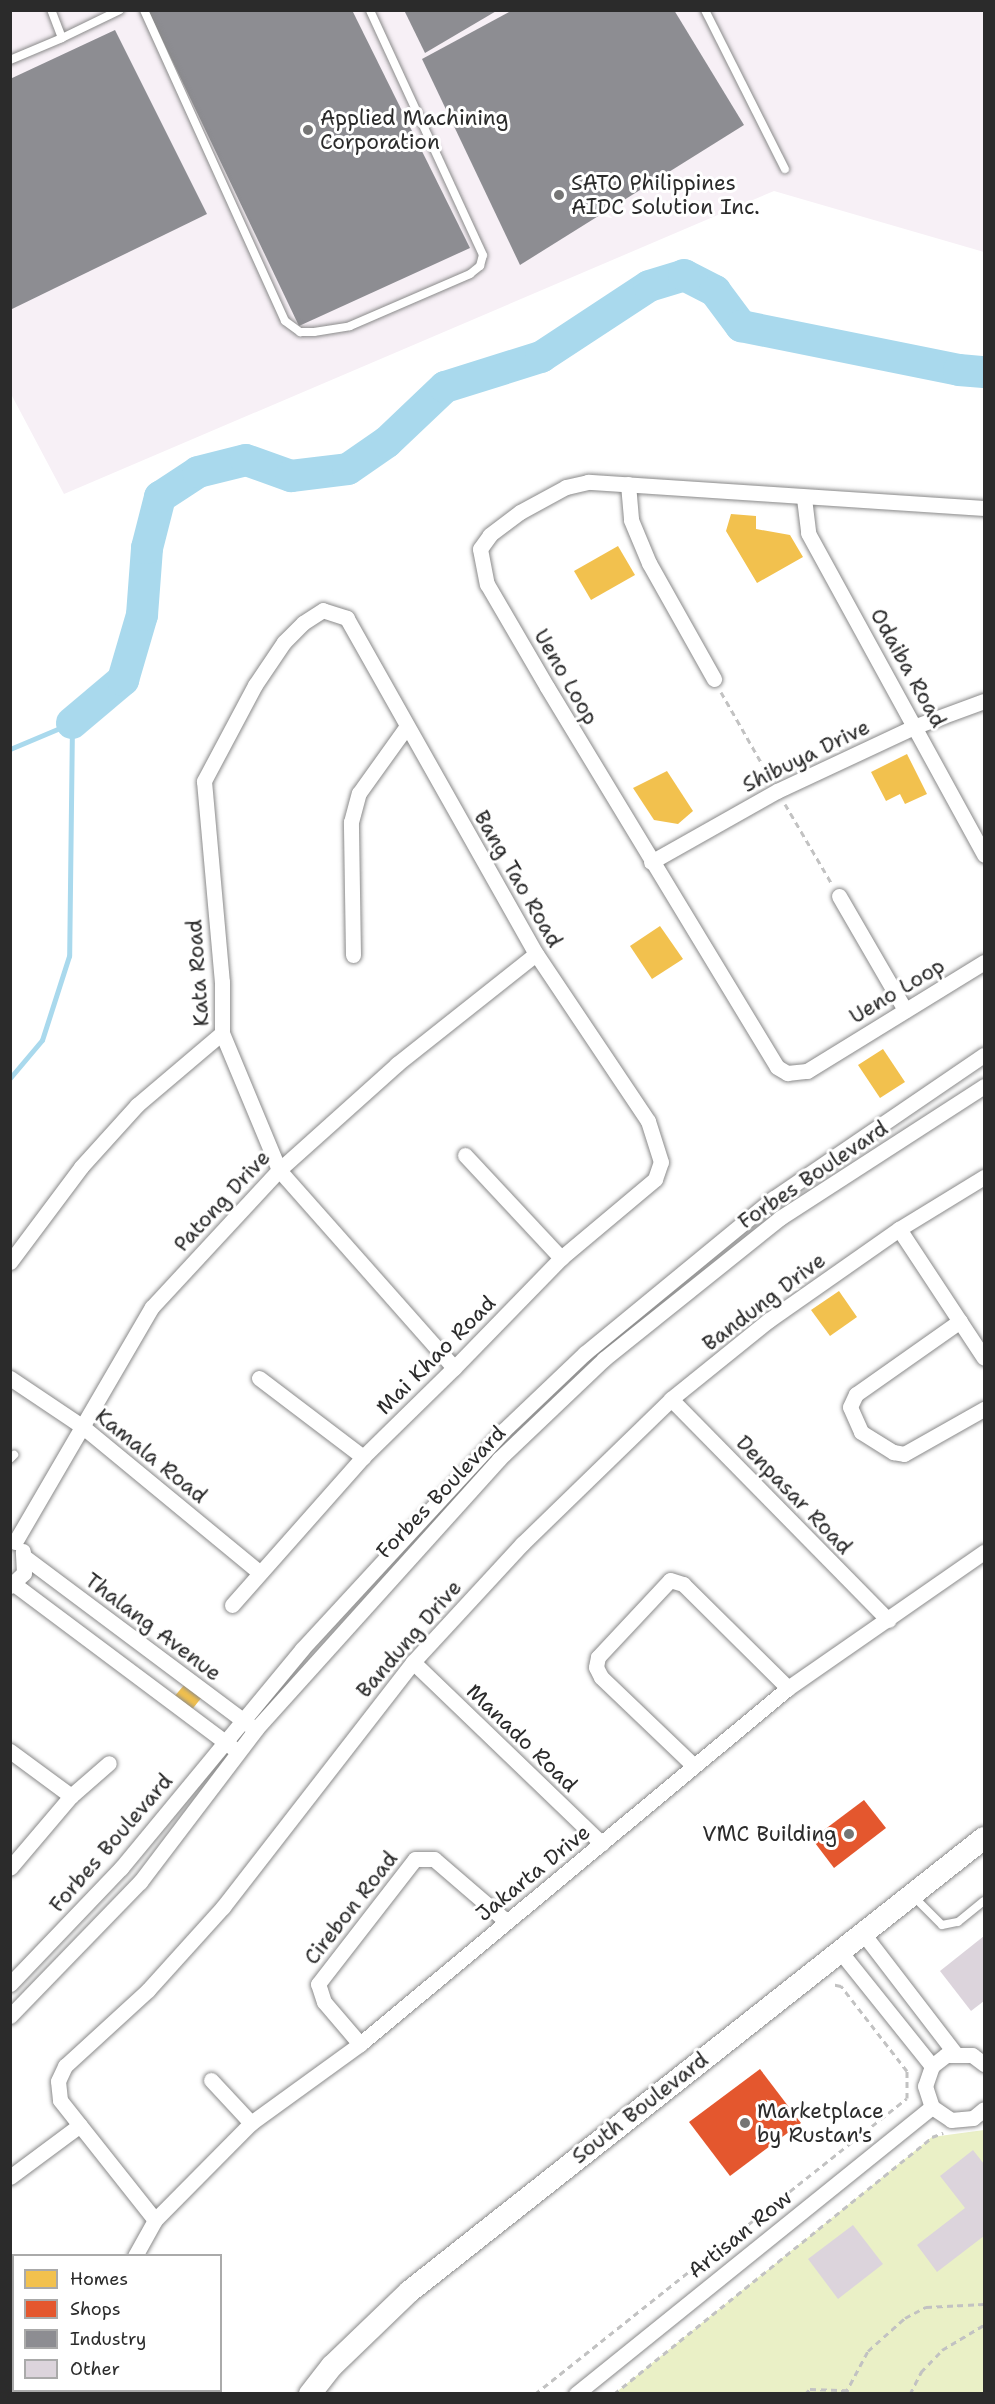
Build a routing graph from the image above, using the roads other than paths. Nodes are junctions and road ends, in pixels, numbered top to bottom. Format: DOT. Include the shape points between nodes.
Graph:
graph roads {
  1 [pos="51,10"];
  2 [pos="120,10"];
  3 [pos="144,10"];
  4 [pos="370,10"];
  5 [pos="705,10"];
  6 [pos="62,38"];
  7 [pos="10,60"];
  8 [pos="785,169"];
  9 [pos="628,484"];
  10 [pos="804,498"];
  11 [pos="984,508"];
  12 [pos="323,610"];
  13 [pos="714,679"];
  14 [pos="984,701"];
  15 [pos="407,726"];
  16 [pos="916,726"];
  17 [pos="984,855"];
  18 [pos="651,862"];
  19 [pos="839,896"];
  20 [pos="536,954"];
  21 [pos="353,955"];
  22 [pos="984,962"];
  23 [pos="905,1010"];
  24 [pos="222,1033"];
  25 [pos="984,1055"];
  26 [pos="984,1086"];
  27 [pos="465,1155"];
  28 [pos="279,1170"];
  29 [pos="984,1176"];
  30 [pos="655,1179"];
  31 [pos="900,1229"];
  32 [pos="561,1258"];
  33 [pos="10,1262"];
  34 [pos="960,1321"];
  35 [pos="984,1358"];
  36 [pos="454,1368"];
  37 [pos="10,1378"];
  38 [pos="259,1378"];
  39 [pos="671,1399"];
  40 [pos="984,1409"];
  41 [pos="83,1427"];
  42 [pos="363,1457"];
  43 [pos="13,1541"];
  44 [pos="984,1552"];
  45 [pos="26,1558"];
  46 [pos="260,1573"];
  47 [pos="13,1585"];
  48 [pos="231,1605"];
  49 [pos="888,1620"];
  50 [pos="413,1662"];
  51 [pos="788,1688"];
  52 [pos="241,1719"];
  53 [pos="256,1729"];
  54 [pos="224,1743"];
  55 [pos="10,1751"];
  56 [pos="239,1752"];
  57 [pos="109,1763"];
  58 [pos="693,1765"];
  59 [pos="71,1796"];
  60 [pos="984,1838"];
  61 [pos="602,1844"];
  62 [pos="10,1868"];
  63 [pos="911,1894"];
  64 [pos="984,1901"];
  65 [pos="506,1921"];
  66 [pos="862,1932"];
  67 [pos="839,1950"];
  68 [pos="10,1984"];
  69 [pos="10,2016"];
  70 [pos="360,2044"];
  71 [pos="955,2053"];
  72 [pos="983,2060"];
  73 [pos="932,2066"];
  74 [pos="211,2080"];
  75 [pos="932,2107"];
  76 [pos="984,2109"];
  77 [pos="251,2123"];
  78 [pos="80,2125"];
  79 [pos="10,2177"];
  80 [pos="155,2220"];
  81 [pos="136,2254"];
  82 [pos="310,2394"];
  83 [pos="576,2394"];
  1 -- 6 [label="lane"];
  2 -- 6 [label="lane"];
  3 -- 4 [label="lane" via="285,321 300,332 314,332 350,326 470,274 480,266 483,255"];
  5 -- 8 [label="lane"];
  6 -- 7 [label="lane"];
  9 -- 10 [label="street, Ueno Loop"];
  9 -- 13 [label="street" via="631,520 649,563"];
  9 -- 18 [label="street, Ueno Loop" via="588,482 546,497 490,536 480,549 487,584"];
  10 -- 11 [label="street, Ueno Loop"];
  10 -- 16 [label="street, Odaiba Road" via="808,533"];
  12 -- 15 [label="street, Bang Tao Road" via="346,618"];
  12 -- 24 [label="street, Kata Road" via="303,622 284,642 255,686 204,781 222,982"];
  14 -- 16 [label="street, Shibuya Drive"];
  15 -- 20 [label="street, Bang Tao Road"];
  15 -- 21 [label="street" via="359,793 351,822"];
  16 -- 17 [label="street, Odaiba Road"];
  16 -- 18 [label="street, Shibuya Drive" via="777,791"];
  18 -- 23 [label="street, Ueno Loop" via="777,1067 787,1073 807,1071"];
  19 -- 23 [label="street"];
  20 -- 28 [label="street, Patong Drive" via="397,1064"];
  20 -- 30 [label="street, Bang Tao Road" via="648,1122 660,1162"];
  22 -- 23 [label="street, Ueno Loop"];
  24 -- 28 [label="street, Kata Road"];
  24 -- 33 [label="street" via="137,1105 81,1167"];
  25 -- 52 [label="street, Forbes Boulevard" via="774,1198 585,1353 502,1431"];
  26 -- 53 [label="street, Forbes Boulevard" via="780,1218 604,1359 450,1511"];
  27 -- 32 [label="street"];
  28 -- 36 [label="street, Kata Road"];
  28 -- 41 [label="street, Patong Drive" via="152,1307"];
  29 -- 31 [label="street, Bandung Drive"];
  30 -- 32 [label="street, Mai Khao Road"];
  31 -- 34 [label="street"];
  31 -- 39 [label="street, Bandung Drive" via="769,1320"];
  32 -- 36 [label="street, Mai Khao Road"];
  34 -- 35 [label="street"];
  34 -- 40 [label="street" via="856,1394 850,1407 861,1432 893,1452 904,1454"];
  36 -- 42 [label="street, Mai Khao Road"];
  37 -- 41 [label="street, Kamala Road"];
  38 -- 42 [label="street"];
  39 -- 49 [label="street, Denpasar Road"];
  39 -- 50 [label="street, Bandung Drive" via="522,1544"];
  41 -- 43 [label="street, Patong Drive"];
  41 -- 46 [label="street, Kamala Road"];
  42 -- 46 [label="street, Mai Khao Road"];
  43 -- 45 [label="street, Thalang Avenue"];
  44 -- 49 [label="street, Jakarta Drive"];
  45 -- 47 [label="street" via="24,1573"];
  45 -- 52 [label="street, Thalang Avenue"];
  46 -- 48 [label="street, Mai Khao Road"];
  47 -- 54 [label="street"];
  49 -- 51 [label="street, Jakarta Drive"];
  50 -- 61 [label="street, Manado Road"];
  50 -- 78 [label="street, Bandung Drive" via="223,1907 148,1990 65,2066 58,2081 60,2100"];
  51 -- 58 [label="street, Jakarta Drive"];
  51 -- 58 [label="street" via="683,1584 670,1580 598,1657 596,1667 601,1677"];
  52 -- 53 [label="street, Thalang Avenue"];
  52 -- 54 [label="street, Forbes Boulevard"];
  53 -- 56 [label="street, Forbes Boulevard"];
  54 -- 56 [label="street"];
  54 -- 68 [label="street, Forbes Boulevard" via="121,1868"];
  55 -- 59 [label="street"];
  56 -- 69 [label="street, Forbes Boulevard" via="140,1882"];
  57 -- 59 [label="street"];
  58 -- 61 [label="street, Jakarta Drive"];
  59 -- 62 [label="street"];
  60 -- 63 [label="main road, South Boulevard"];
  61 -- 65 [label="street, Jakarta Drive"];
  63 -- 64 [label="lane" via="942,1925 958,1922"];
  63 -- 66 [label="main road, South Boulevard"];
  65 -- 70 [label="street, Jakarta Drive"];
  65 -- 70 [label="street, Cirebon Road" via="434,1859 415,1859 318,1984 324,2002"];
  66 -- 67 [label="main road, South Boulevard"];
  66 -- 71 [label="street"];
  67 -- 73 [label="street"];
  67 -- 82 [label="main road, South Boulevard" via="411,2291 332,2366"];
  70 -- 77 [label="street, Jakarta Drive"];
  71 -- 72 [label="street"];
  71 -- 73 [label="street"];
  73 -- 75 [label="street" via="925,2086"];
  74 -- 77 [label="street"];
  75 -- 76 [label="street" via="940,2115 962,2121"];
  75 -- 83 [label="street, Artisan Row"];
  77 -- 80 [label="street, Jakarta Drive"];
  78 -- 79 [label="street"];
  78 -- 80 [label="street, Bandung Drive"];
  80 -- 81 [label="street, Jakarta Drive"];
}
